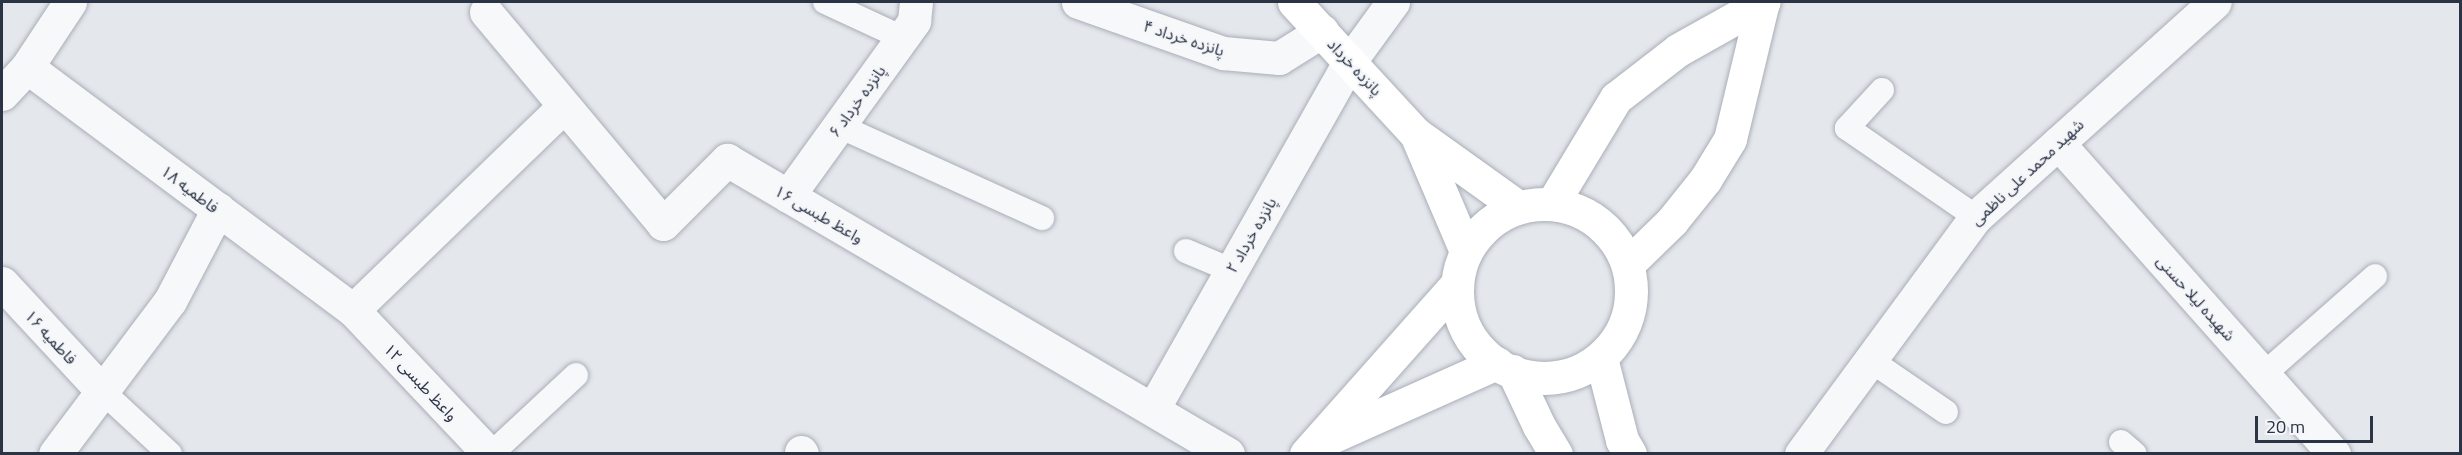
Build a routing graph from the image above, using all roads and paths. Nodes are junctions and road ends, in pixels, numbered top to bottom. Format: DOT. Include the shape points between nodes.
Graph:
graph roads {
  1 [pos="70,2"];
  2 [pos="825,2"];
  3 [pos="916,2"];
  4 [pos="1078,2"];
  5 [pos="1294,2"];
  6 [pos="1393,2"];
  7 [pos="1764,2"];
  8 [pos="2215,2"];
  9 [pos="486,12"];
  10 [pos="1322,31"];
  11 [pos="903,38"];
  12 [pos="1350,61"];
  13 [pos="27,67"];
  14 [pos="1882,90"];
  15 [pos="2,94"];
  16 [pos="564,106"];
  17 [pos="839,126"];
  18 [pos="1416,134"];
  19 [pos="2058,143"];
  20 [pos="788,196"];
  21 [pos="1552,204"];
  22 [pos="1518,207"];
  23 [pos="218,210"];
  24 [pos="1976,217"];
  25 [pos="1042,218"];
  26 [pos="1186,250"];
  27 [pos="1466,251"];
  28 [pos="1628,264"];
  29 [pos="1231,270"];
  30 [pos="2375,276"];
  31 [pos="2,283"];
  32 [pos="1457,284"];
  33 [pos="353,310"];
  34 [pos="1601,358"];
  35 [pos="1870,360"];
  36 [pos="1505,367"];
  37 [pos="576,375"];
  38 [pos="2264,375"];
  39 [pos="101,390"];
  40 [pos="1153,409"];
  41 [pos="1946,412"];
  42 [pos="2318,447"];
  43 [pos="1312,448"];
  44 [pos="55,453"];
  45 [pos="170,453"];
  46 [pos="490,453"];
  47 [pos="1228,453"];
  48 [pos="1556,453"];
  49 [pos="1630,453"];
  50 [pos="1801,453"];
  1 -- 13 [label="street"];
  2 -- 11 [label="lane"];
  3 -- 11 [label="street, پانزده خرداد ۶" via="914,21"];
  4 -- 10 [label="street, پانزده خرداد ۴" via="1223,53 1279,58"];
  5 -- 10 [label="street, پانزده خرداد"];
  6 -- 12 [label="street, پانزده خرداد ۲"];
  7 -- 21 [label="street" via="1678,50 1616,98"];
  7 -- 28 [label="street" via="1730,139 1699,188"];
  8 -- 19 [label="street, شهید محمد علی ناظمی"];
  9 -- 16 [label="street, واعظ طبسی ۱۶"];
  10 -- 12 [label="street, پانزده خرداد"];
  11 -- 17 [label="street, پانزده خرداد ۶"];
  12 -- 18 [label="street, پانزده خرداد"];
  12 -- 29 [label="street, پانزده خرداد ۲"];
  13 -- 15 [label="street"];
  13 -- 23 [label="street, فاطمیه ۱۸"];
  14 -- 24 [label="lane" via="1847,128"];
  16 -- 20 [label="street, واعظ طبسی ۱۶" via="663,224 727,160"];
  16 -- 33 [label="street"];
  17 -- 20 [label="street, پانزده خرداد ۶"];
  17 -- 25 [label="lane"];
  18 -- 22 [label="street"];
  18 -- 27 [label="street"];
  19 -- 24 [label="street, شهید محمد علی ناظمی"];
  19 -- 38 [label="street, شهیده لیلا حسنی"];
  20 -- 40 [label="street, واعظ طبسی ۱۶"];
  21 -- 22 [label="street"];
  21 -- 28 [label="street" via="1585,213 1611,234"];
  22 -- 27 [label="street" via="1488,224"];
  23 -- 33 [label="street, فاطمیه ۱۸"];
  23 -- 39 [label="street" via="170,301"];
  24 -- 35 [label="street, شهید محمد علی ناظمی"];
  26 -- 29 [label="lane"];
  27 -- 32 [label="street"];
  28 -- 34 [label="street" via="1632,298 1623,331"];
  29 -- 40 [label="street, پانزده خرداد ۲"];
  30 -- 38 [label="lane"];
  31 -- 39 [label="street, فاطمیه ۱۶"];
  32 -- 36 [label="street" via="1461,318 1477,348"];
  32 -- 43 [label="street"];
  33 -- 46 [label="street, واعظ طبسی ۱۲"];
  34 -- 36 [label="street" via="1571,375 1537,378"];
  34 -- 49 [label="street" via="1622,440"];
  35 -- 41 [label="lane"];
  35 -- 50 [label="street, شهید محمد علی ناظمی"];
  36 -- 43 [label="street"];
  36 -- 48 [label="street"];
  37 -- 46 [label="lane"];
  38 -- 42 [label="street, شهیده لیلا حسنی"];
  39 -- 44 [label="street"];
  39 -- 45 [label="lane"];
  40 -- 47 [label="street, واعظ طبسی ۱۶"];
}
